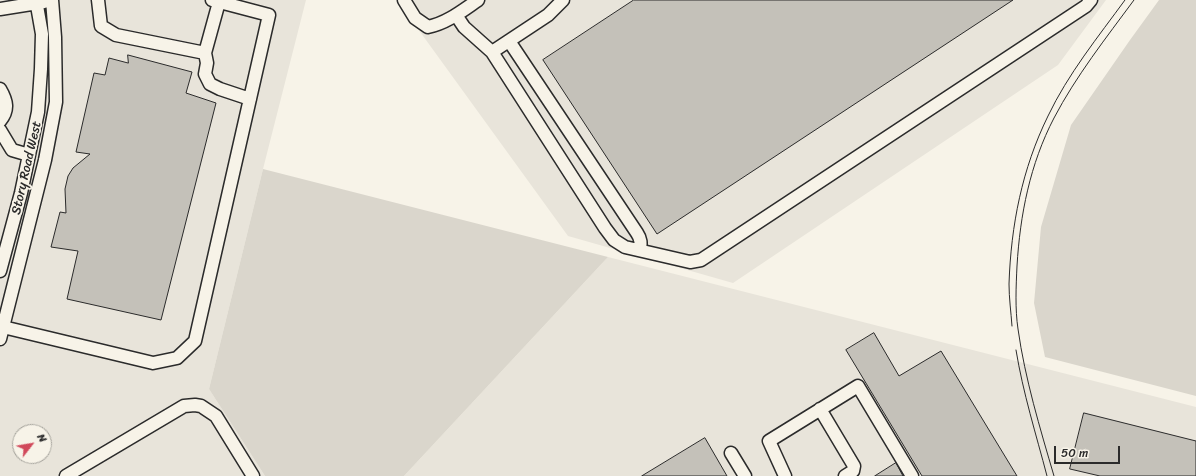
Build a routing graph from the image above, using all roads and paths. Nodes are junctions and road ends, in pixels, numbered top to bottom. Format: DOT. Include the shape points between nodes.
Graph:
graph roads {
  1 [pos="53,0"];
  2 [pos="98,0"];
  3 [pos="404,0"];
  4 [pos="478,0"];
  5 [pos="563,0"];
  6 [pos="1091,0"];
  7 [pos="215,1"];
  8 [pos="37,2"];
  9 [pos="0,9"];
  10 [pos="456,15"];
  11 [pos="509,41"];
  12 [pos="492,52"];
  13 [pos="205,54"];
  14 [pos="0,89"];
  15 [pos="250,99"];
  16 [pos="0,121"];
  17 [pos="0,130"];
  18 [pos="29,155"];
  19 [pos="640,250"];
  20 [pos="0,271"];
  21 [pos="3,327"];
  22 [pos="0,339"];
  23 [pos="820,409"];
  24 [pos="731,453"];
  25 [pos="66,476"];
  26 [pos="253,476"];
  27 [pos="745,476"];
  28 [pos="785,476"];
  29 [pos="845,476"];
  30 [pos="912,476"];
  1 -- 8 [label="street"];
  1 -- 21 [label="street, Story Road West" via="56,102 45,160"];
  2 -- 13 [label="street" via="101,26 116,35"];
  3 -- 10 [label="street" via="415,18 428,27 439,25"];
  4 -- 10 [label="street"];
  5 -- 11 [label="street" via="548,15"];
  6 -- 19 [label="street" via="1086,6 701,260 690,262"];
  7 -- 13 [label="street"];
  7 -- 15 [label="street" via="269,15"];
  8 -- 9 [label="street"];
  8 -- 18 [label="street, Story Road West" via="42,34 41,69 38,112"];
  10 -- 12 [label="street" via="464,27"];
  11 -- 12 [label="street"];
  11 -- 19 [label="street" via="637,233 640,238"];
  12 -- 19 [label="street" via="605,228 614,240 625,247"];
  13 -- 15 [label="street" via="205,74 210,84"];
  14 -- 16 [label="street" via="6,99 5,115"];
  15 -- 21 [label="street" via="195,341 177,358 153,363"];
  17 -- 18 [label="street" via="12,150"];
  18 -- 20 [label="street, Story Road West"];
  21 -- 22 [label="street, Story Road West"];
  23 -- 28 [label="street" via="769,441"];
  23 -- 29 [label="street" via="854,466 853,471"];
  23 -- 30 [label="street" via="858,386"];
  24 -- 27 [label="street"];
  25 -- 26 [label="street" via="184,406 195,405 202,406 216,416"];
}
